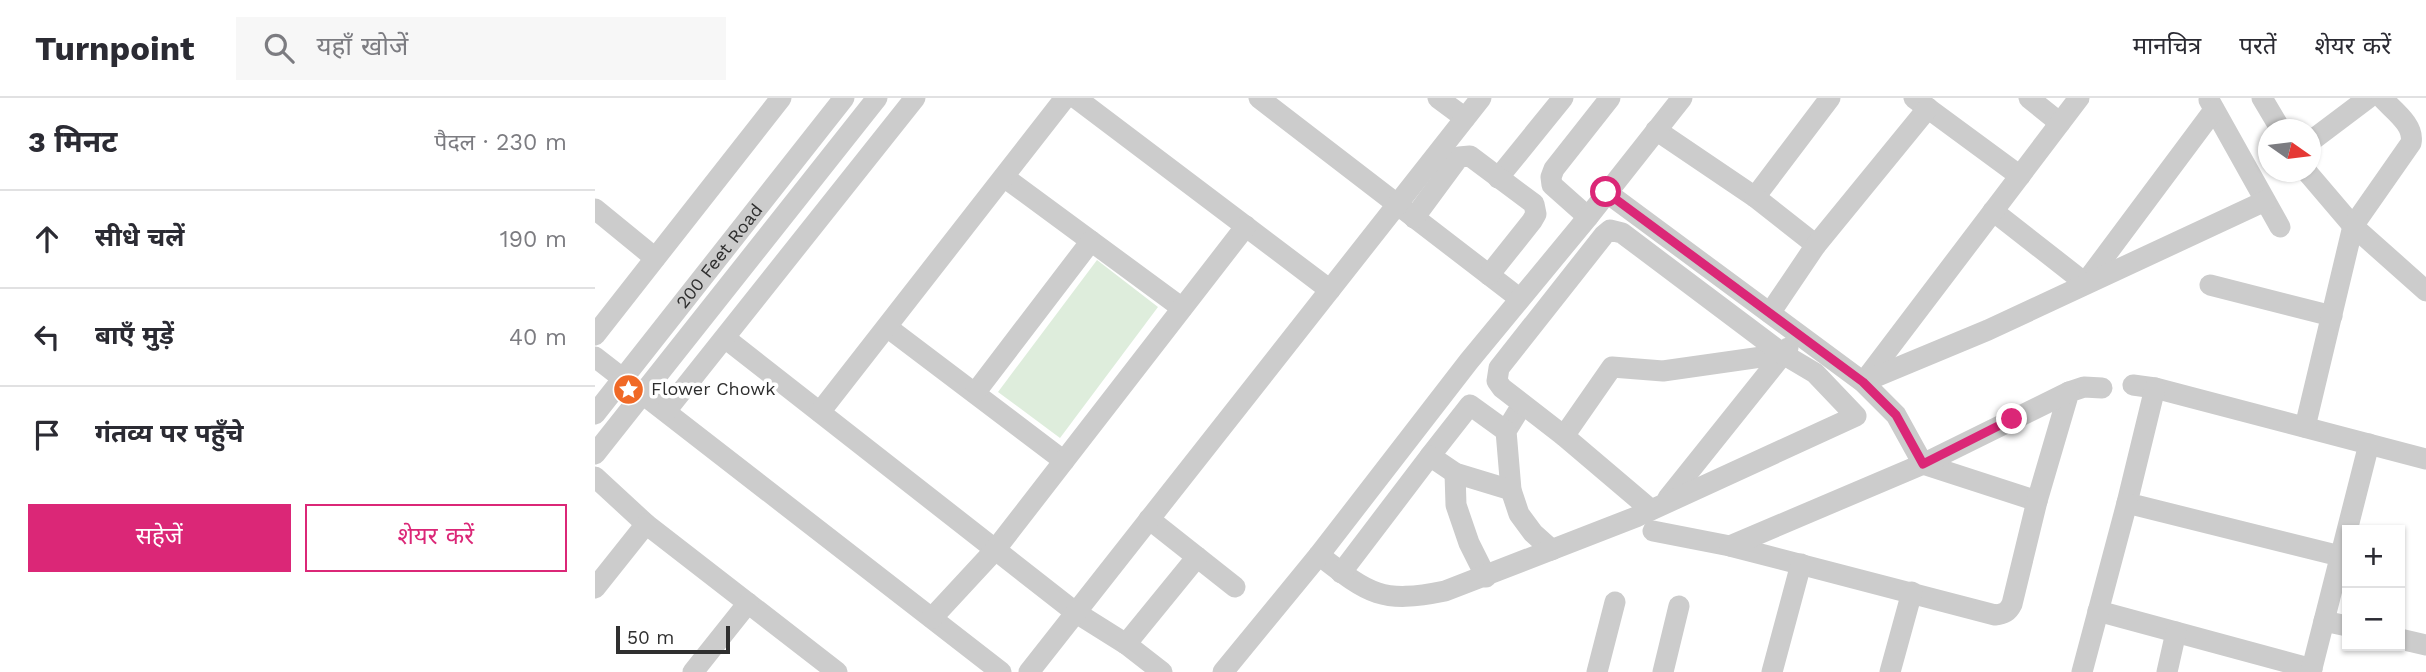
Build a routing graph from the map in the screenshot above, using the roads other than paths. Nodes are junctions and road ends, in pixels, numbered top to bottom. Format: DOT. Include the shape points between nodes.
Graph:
graph roads {
  1 [pos="781,98"];
  2 [pos="843,98"];
  3 [pos="877,98"];
  4 [pos="915,98"];
  5 [pos="1066,98"];
  6 [pos="1076,98"];
  7 [pos="1259,98"];
  8 [pos="1438,98"];
  9 [pos="1481,98"];
  10 [pos="1563,98"];
  11 [pos="1610,98"];
  12 [pos="1682,98"];
  13 [pos="1830,98"];
  14 [pos="2029,98"];
  15 [pos="2079,98"];
  16 [pos="2262,98"];
  17 [pos="2368,98"];
  18 [pos="2382,98"];
  19 [pos="1921,103"];
  20 [pos="2211,104"];
  21 [pos="1465,118"];
  22 [pos="2274,119"];
  23 [pos="2060,123"];
  24 [pos="1656,130"];
  25 [pos="2321,133"];
  26 [pos="2020,176"];
  27 [pos="1004,177"];
  28 [pos="1498,178"];
  29 [pos="2316,182"];
  30 [pos="1606,192"];
  31 [pos="1755,197"];
  32 [pos="2265,201"];
  33 [pos="595,209"];
  34 [pos="1993,211"];
  35 [pos="1406,212"];
  36 [pos="1588,217"];
  37 [pos="1246,226"];
  38 [pos="2353,226"];
  39 [pos="2280,227"];
  40 [pos="1091,241"];
  41 [pos="1816,245"];
  42 [pos="655,258"];
  43 [pos="1489,275"];
  44 [pos="2085,283"];
  45 [pos="2210,285"];
  46 [pos="1330,290"];
  47 [pos="2426,291"];
  48 [pos="1519,298"];
  49 [pos="1182,308"];
  50 [pos="1770,313"];
  51 [pos="2332,316"];
  52 [pos="887,327"];
  53 [pos="1800,334"];
  54 [pos="595,335"];
  55 [pos="725,338"];
  56 [pos="1783,354"];
  57 [pos="595,357"];
  58 [pos="1497,375"];
  59 [pos="624,379"];
  60 [pos="1863,382"];
  61 [pos="2102,388"];
  62 [pos="2069,392"];
  63 [pos="644,393"];
  64 [pos="975,393"];
  65 [pos="1471,405"];
  66 [pos="1522,405"];
  67 [pos="666,411"];
  68 [pos="820,412"];
  69 [pos="595,414"];
  70 [pos="2305,427"];
  71 [pos="1506,431"];
  72 [pos="1564,436"];
  73 [pos="2369,444"];
  74 [pos="595,454"];
  75 [pos="1430,456"];
  76 [pos="2426,459"];
  77 [pos="1064,461"];
  78 [pos="1923,464"];
  79 [pos="1455,473"];
  80 [pos="595,477"];
  81 [pos="1511,490"];
  82 [pos="2037,501"];
  83 [pos="2127,503"];
  84 [pos="1658,506"];
  85 [pos="1149,519"];
  86 [pos="646,524"];
  87 [pos="1653,531"];
  88 [pos="1730,546"];
  89 [pos="995,550"];
  90 [pos="1552,550"];
  91 [pos="1319,555"];
  92 [pos="1197,556"];
  93 [pos="2340,556"];
  94 [pos="1801,565"];
  95 [pos="1341,573"];
  96 [pos="1486,577"];
  97 [pos="1235,587"];
  98 [pos="595,588"];
  99 [pos="1912,592"];
  100 [pos="1615,602"];
  101 [pos="748,603"];
  102 [pos="1678,606"];
  103 [pos="2098,611"];
  104 [pos="1075,612"];
  105 [pos="932,618"];
  106 [pos="2324,621"];
  107 [pos="2342,625"];
  108 [pos="2176,632"];
  109 [pos="2405,640"];
  110 [pos="1126,645"];
  111 [pos="2426,645"];
  112 [pos="2311,670"];
  113 [pos="693,672"];
  114 [pos="837,672"];
  115 [pos="1001,672"];
  116 [pos="1029,672"];
  117 [pos="1162,672"];
  118 [pos="1223,672"];
  119 [pos="1597,672"];
  120 [pos="1663,672"];
  121 [pos="1772,672"];
  122 [pos="1890,672"];
  123 [pos="2082,672"];
  124 [pos="2167,672"];
  1 -- 42 [label="street"];
  2 -- 59 [label="street, 200 Feet Road"];
  3 -- 63 [label="street"];
  4 -- 55 [label="street"];
  5 -- 27 [label="street"];
  6 -- 37 [label="street"];
  7 -- 35 [label="street"];
  8 -- 21 [label="street"];
  9 -- 21 [label="street"];
  10 -- 28 [label="street"];
  11 -- 36 [label="street" via="1551,177 1552,185"];
  12 -- 24 [label="street"];
  13 -- 31 [label="street"];
  14 -- 23 [label="street"];
  15 -- 23 [label="street"];
  16 -- 22 [label="street"];
  17 -- 25 [label="street"];
  18 -- 38 [label="street" via="2409,127 2411,143"];
  19 -- 26 [label="street"];
  19 -- 41 [label="street"];
  20 -- 32 [label="street"];
  20 -- 44 [label="street"];
  21 -- 35 [label="street"];
  23 -- 26 [label="street"];
  24 -- 30 [label="street"];
  24 -- 31 [label="street"];
  26 -- 34 [label="street"];
  27 -- 40 [label="street"];
  27 -- 52 [label="street"];
  28 -- 35 [label="street" via="1470,156 1459,157"];
  28 -- 43 [label="street" via="1534,204 1536,214"];
  29 -- 38 [label="street"];
  30 -- 36 [label="street"];
  30 -- 50 [label="street"];
  31 -- 41 [label="street"];
  32 -- 39 [label="street"];
  32 -- 44 [label="street"];
  33 -- 42 [label="street"];
  34 -- 44 [label="street"];
  34 -- 60 [label="street"];
  35 -- 43 [label="street"];
  35 -- 46 [label="street"];
  36 -- 48 [label="street"];
  37 -- 46 [label="street"];
  37 -- 49 [label="street"];
  38 -- 47 [label="street"];
  38 -- 51 [label="street"];
  40 -- 49 [label="street"];
  40 -- 64 [label="street"];
  41 -- 50 [label="street"];
  42 -- 54 [label="street"];
  43 -- 48 [label="street"];
  44 -- 60 [label="street"];
  45 -- 51 [label="street"];
  46 -- 85 [label="street"];
  48 -- 91 [label="street"];
  49 -- 77 [label="street"];
  50 -- 53 [label="street"];
  51 -- 70 [label="street"];
  52 -- 64 [label="street"];
  52 -- 68 [label="street"];
  53 -- 56 [label="street"];
  53 -- 60 [label="street"];
  55 -- 67 [label="street"];
  55 -- 68 [label="street"];
  56 -- 58 [label="street" via="1622,233 1610,230"];
  56 -- 72 [label="street" via="1655,372 1612,368"];
  56 -- 84 [label="street"];
  56 -- 84 [label="street" via="1815,373 1856,416"];
  57 -- 59 [label="street"];
  58 -- 65 [label="street"];
  58 -- 66 [label="street" via="1502,388"];
  59 -- 63 [label="street"];
  59 -- 69 [label="street, 200 Feet Road"];
  60 -- 78 [label="street" via="1896,415"];
  61 -- 62 [label="street"];
  62 -- 78 [label="street"];
  62 -- 82 [label="street"];
  63 -- 67 [label="street"];
  63 -- 74 [label="street"];
  64 -- 77 [label="street"];
  65 -- 71 [label="street"];
  65 -- 75 [label="street"];
  66 -- 71 [label="street"];
  66 -- 72 [label="street"];
  67 -- 105 [label="street"];
  68 -- 89 [label="street"];
  70 -- 73 [label="street"];
  70 -- 83 [label="street" via="2144,386"];
  71 -- 81 [label="street"];
  72 -- 84 [label="street"];
  73 -- 76 [label="street"];
  73 -- 93 [label="street"];
  75 -- 79 [label="street"];
  75 -- 95 [label="street"];
  77 -- 89 [label="street"];
  78 -- 82 [label="street"];
  78 -- 88 [label="street"];
  79 -- 81 [label="street"];
  79 -- 96 [label="street" via="1456,505"];
  80 -- 86 [label="street"];
  81 -- 90 [label="street" via="1518,514"];
  82 -- 99 [label="street" via="2009,611 1995,615"];
  83 -- 93 [label="street"];
  83 -- 103 [label="street"];
  84 -- 90 [label="street"];
  85 -- 92 [label="street"];
  85 -- 104 [label="street"];
  86 -- 98 [label="street"];
  86 -- 101 [label="street"];
  87 -- 88 [label="street"];
  88 -- 94 [label="street"];
  89 -- 104 [label="street"];
  89 -- 105 [label="street"];
  90 -- 96 [label="street"];
  91 -- 95 [label="street"];
  91 -- 118 [label="street"];
  92 -- 97 [label="street"];
  92 -- 110 [label="street"];
  93 -- 106 [label="street"];
  94 -- 99 [label="street"];
  94 -- 121 [label="street"];
  95 -- 96 [label="street" via="1376,594 1396,596 1445,591"];
  99 -- 122 [label="street"];
  100 -- 119 [label="street"];
  101 -- 113 [label="street"];
  101 -- 114 [label="street"];
  102 -- 120 [label="street"];
  103 -- 108 [label="street"];
  103 -- 123 [label="street"];
  104 -- 110 [label="street"];
  104 -- 116 [label="street"];
  105 -- 115 [label="street"];
  106 -- 107 [label="street"];
  106 -- 112 [label="street"];
  108 -- 112 [label="street"];
  108 -- 124 [label="street"];
  109 -- 111 [label="street"];
  110 -- 117 [label="street"];
}
